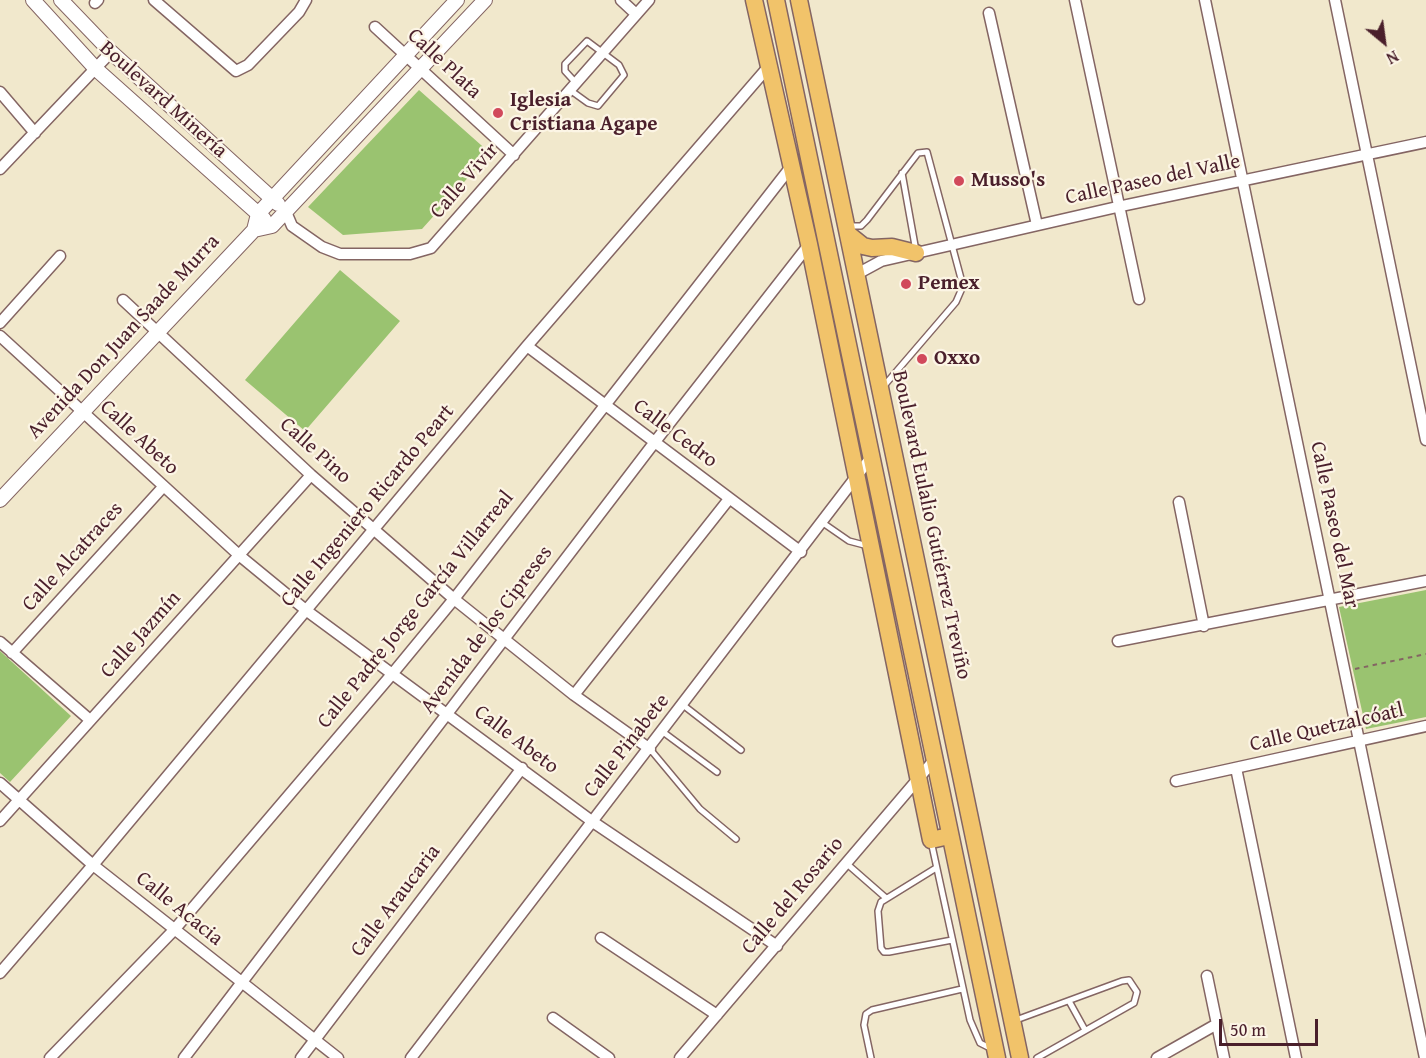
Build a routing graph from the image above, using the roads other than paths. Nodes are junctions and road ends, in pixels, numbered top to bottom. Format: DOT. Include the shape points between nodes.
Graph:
graph roads {
  1 [pos="33,0"];
  2 [pos="61,0"];
  3 [pos="154,0"];
  4 [pos="306,0"];
  5 [pos="457,0"];
  6 [pos="485,0"];
  7 [pos="621,0"];
  8 [pos="649,0"];
  9 [pos="754,0"];
  10 [pos="776,0"];
  11 [pos="799,0"];
  12 [pos="1075,0"];
  13 [pos="1205,0"];
  14 [pos="1335,0"];
  15 [pos="989,13"];
  16 [pos="636,14"];
  17 [pos="375,27"];
  18 [pos="111,52"];
  19 [pos="603,52"];
  20 [pos="405,56"];
  21 [pos="769,66"];
  22 [pos="96,69"];
  23 [pos="421,70"];
  24 [pos="573,87"];
  25 [pos="0,92"];
  26 [pos="35,133"];
  27 [pos="1426,142"];
  28 [pos="514,154"];
  29 [pos="1367,154"];
  30 [pos="790,168"];
  31 [pos="0,169"];
  32 [pos="902,173"];
  33 [pos="1243,180"];
  34 [pos="273,199"];
  35 [pos="1117,207"];
  36 [pos="286,212"];
  37 [pos="258,214"];
  38 [pos="1036,225"];
  39 [pos="272,226"];
  40 [pos="292,226"];
  41 [pos="254,230"];
  42 [pos="825,230"];
  43 [pos="847,230"];
  44 [pos="809,244"];
  45 [pos="952,245"];
  46 [pos="916,253"];
  47 [pos="60,256"];
  48 [pos="857,274"];
  49 [pos="1139,299"];
  50 [pos="123,300"];
  51 [pos="0,323"];
  52 [pos="845,325"];
  53 [pos="157,331"];
  54 [pos="0,336"];
  55 [pos="527,346"];
  56 [pos="881,390"];
  57 [pos="606,405"];
  58 [pos="82,411"];
  59 [pos="1426,440"];
  60 [pos="654,443"];
  61 [pos="872,456"];
  62 [pos="311,475"];
  63 [pos="856,478"];
  64 [pos="162,487"];
  65 [pos="729,499"];
  66 [pos="0,500"];
  67 [pos="1179,502"];
  68 [pos="823,523"];
  69 [pos="374,529"];
  70 [pos="870,546"];
  71 [pos="801,552"];
  72 [pos="240,556"];
  73 [pos="1426,581"];
  74 [pos="454,599"];
  75 [pos="1329,602"];
  76 [pos="307,611"];
  77 [pos="1204,626"];
  78 [pos="504,640"];
  79 [pos="1118,641"];
  80 [pos="0,642"];
  81 [pos="12,653"];
  82 [pos="393,673"];
  83 [pos="574,695"];
  84 [pos="684,705"];
  85 [pos="448,713"];
  86 [pos="90,720"];
  87 [pos="1426,726"];
  88 [pos="663,732"];
  89 [pos="1358,741"];
  90 [pos="650,749"];
  91 [pos="741,750"];
  92 [pos="935,759"];
  93 [pos="522,768"];
  94 [pos="1236,768"];
  95 [pos="717,772"];
  96 [pos="918,778"];
  97 [pos="1176,781"];
  98 [pos="0,783"];
  99 [pos="19,801"];
  100 [pos="0,821"];
  101 [pos="592,822"];
  102 [pos="949,836"];
  103 [pos="736,839"];
  104 [pos="931,840"];
  105 [pos="846,863"];
  106 [pos="93,866"];
  107 [pos="936,868"];
  108 [pos="886,898"];
  109 [pos="174,930"];
  110 [pos="601,938"];
  111 [pos="952,940"];
  112 [pos="777,946"];
  113 [pos="0,973"];
  114 [pos="1208,976"];
  115 [pos="241,984"];
  116 [pos="962,989"];
  117 [pos="1069,1001"];
  118 [pos="717,1015"];
  119 [pos="554,1018"];
  120 [pos="1013,1022"];
  121 [pos="1217,1024"];
  122 [pos="1085,1030"];
  123 [pos="315,1040"];
  124 [pos="996,1054"];
  125 [pos="50,1058"];
  126 [pos="184,1058"];
  127 [pos="301,1058"];
  128 [pos="338,1058"];
  129 [pos="411,1058"];
  130 [pos="609,1058"];
  131 [pos="680,1058"];
  132 [pos="871,1058"];
  133 [pos="1020,1058"];
  134 [pos="1037,1058"];
  135 [pos="1157,1058"];
  136 [pos="1224,1058"];
  137 [pos="1296,1058"];
  138 [pos="1425,1058"];
  1 -- 22 [label="street, Boulevard Minería"];
  2 -- 18 [label="street, Boulevard Minería"];
  3 -- 4 [label="street" via="237,71 248,65"];
  5 -- 20 [label="street"];
  6 -- 23 [label="street"];
  7 -- 16 [label="street"];
  8 -- 16 [label="street, Calle Vivir"];
  9 -- 21 [label="main road"];
  10 -- 42 [label="main road, Boulevard Eulalio Gutiérrez Treviño"];
  11 -- 43 [label="main road, Boulevard Eulalio Gutiérrez Treviño"];
  12 -- 35 [label="street"];
  13 -- 33 [label="street, Calle Paseo del Mar"];
  14 -- 29 [label="street"];
  15 -- 38 [label="street"];
  16 -- 19 [label="street, Calle Vivir"];
  17 -- 20 [label="street, Calle Plata"];
  18 -- 22 [label="street"];
  18 -- 34 [label="street, Boulevard Minería"];
  19 -- 24 [label="street, Calle Vivir"];
  19 -- 24 [label="lane" via="589,41 583,42 564,68"];
  19 -- 24 [label="lane" via="619,65 624,75 602,104 593,106"];
  20 -- 23 [label="street, Calle Plata"];
  20 -- 34 [label="street"];
  21 -- 30 [label="main road"];
  21 -- 55 [label="street, Calle Ingeniero Ricardo Peart"];
  22 -- 26 [label="street"];
  22 -- 37 [label="street, Boulevard Minería"];
  23 -- 28 [label="street, Calle Plata"];
  23 -- 36 [label="street"];
  24 -- 28 [label="street, Calle Vivir"];
  25 -- 26 [label="street"];
  26 -- 31 [label="street"];
  27 -- 29 [label="street, Calle Paseo del Valle"];
  28 -- 40 [label="street, Calle Vivir" via="440,240 421,252 340,254 322,247"];
  29 -- 33 [label="street, Calle Paseo del Valle"];
  29 -- 59 [label="street"];
  30 -- 44 [label="main road"];
  30 -- 57 [label="street, Calle Padre Jorge García Villarreal"];
  32 -- 43 [label="lane" via="867,220"];
  32 -- 45 [label="lane" via="918,153 927,152"];
  32 -- 46 [label="lane"];
  33 -- 35 [label="street, Calle Paseo del Valle"];
  33 -- 75 [label="street, Calle Paseo del Mar"];
  34 -- 36 [label="street, Boulevard Minería"];
  34 -- 37 [label="street"];
  35 -- 38 [label="street, Calle Paseo del Valle"];
  35 -- 49 [label="street"];
  36 -- 39 [label="street"];
  36 -- 40 [label="street"];
  37 -- 39 [label="street, Boulevard Minería"];
  37 -- 41 [label="street, Avenida Don Juan Saade Murra"];
  38 -- 45 [label="street, Calle Paseo del Valle"];
  39 -- 40 [label="street"];
  39 -- 41 [label="street"];
  41 -- 53 [label="street, Avenida Don Juan Saade Murra"];
  42 -- 44 [label="street, Avenida de los Cipreses"];
  42 -- 52 [label="main road, Boulevard Eulalio Gutiérrez Treviño"];
  43 -- 46 [label="main road" via="863,246"];
  43 -- 48 [label="main road, Boulevard Eulalio Gutiérrez Treviño"];
  44 -- 60 [label="street, Avenida de los Cipreses"];
  44 -- 63 [label="main road"];
  45 -- 46 [label="street, Calle Paseo del Valle"];
  45 -- 56 [label="lane" via="961,273 961,294"];
  46 -- 48 [label="street, Calle Paseo del Valle" via="881,261"];
  47 -- 51 [label="street"];
  48 -- 52 [label="main road" via="847,290"];
  48 -- 56 [label="main road, Boulevard Eulalio Gutiérrez Treviño"];
  50 -- 53 [label="street, Calle Pino"];
  52 -- 61 [label="main road, Boulevard Eulalio Gutiérrez Treviño"];
  53 -- 58 [label="street, Avenida Don Juan Saade Murra"];
  53 -- 62 [label="street, Calle Pino"];
  54 -- 58 [label="street, Calle Abeto"];
  55 -- 57 [label="street, Calle Cedro"];
  55 -- 69 [label="street, Calle Ingeniero Ricardo Peart"];
  56 -- 120 [label="main road, Boulevard Eulalio Gutiérrez Treviño"];
  57 -- 60 [label="street, Calle Cedro"];
  57 -- 74 [label="street, Calle Padre Jorge García Villarreal"];
  58 -- 64 [label="street, Calle Abeto"];
  58 -- 66 [label="street, Avenida Don Juan Saade Murra"];
  60 -- 65 [label="street, Calle Cedro"];
  60 -- 78 [label="street, Avenida de los Cipreses"];
  61 -- 63 [label="street, Calle Pinabete"];
  61 -- 92 [label="main road, Boulevard Eulalio Gutiérrez Treviño"];
  62 -- 69 [label="street, Calle Pino"];
  62 -- 72 [label="street, Calle Jazmín"];
  63 -- 68 [label="street, Calle Pinabete"];
  63 -- 70 [label="main road"];
  64 -- 72 [label="street, Calle Abeto"];
  64 -- 81 [label="street, Calle Alcatraces"];
  65 -- 71 [label="street, Calle Cedro"];
  65 -- 83 [label="street"];
  67 -- 77 [label="street"];
  68 -- 70 [label="lane" via="849,541"];
  68 -- 71 [label="street, Calle Pinabete"];
  69 -- 74 [label="street, Calle Pino"];
  69 -- 76 [label="street, Calle Ingeniero Ricardo Peart"];
  70 -- 96 [label="main road"];
  71 -- 84 [label="street, Calle Pinabete"];
  72 -- 76 [label="street, Calle Abeto"];
  72 -- 86 [label="street, Calle Jazmín"];
  73 -- 75 [label="street"];
  74 -- 78 [label="street, Calle Pino"];
  74 -- 82 [label="street, Calle Padre Jorge García Villarreal"];
  75 -- 77 [label="street"];
  75 -- 89 [label="street, Calle Paseo del Mar"];
  76 -- 82 [label="street, Calle Abeto"];
  76 -- 106 [label="street, Calle Ingeniero Ricardo Peart"];
  77 -- 79 [label="street"];
  78 -- 83 [label="street, Calle Pino"];
  78 -- 85 [label="street, Avenida de los Cipreses"];
  80 -- 81 [label="street"];
  81 -- 86 [label="street"];
  82 -- 85 [label="street, Calle Abeto"];
  82 -- 109 [label="street, Calle Padre Jorge García Villarreal"];
  83 -- 90 [label="street, Calle Pino"];
  84 -- 88 [label="street, Calle Pinabete"];
  84 -- 91 [label="lane"];
  85 -- 93 [label="street, Calle Abeto"];
  85 -- 115 [label="street, Avenida de los Cipreses"];
  86 -- 99 [label="street, Calle Jazmín"];
  87 -- 89 [label="street, Calle Quetzalcóatl"];
  88 -- 90 [label="street, Calle Pinabete"];
  88 -- 95 [label="lane"];
  89 -- 94 [label="street, Calle Quetzalcóatl"];
  89 -- 138 [label="street, Calle Paseo del Mar"];
  90 -- 101 [label="street, Calle Pinabete"];
  90 -- 103 [label="lane" via="700,809"];
  92 -- 96 [label="street, Calle del Rosario"];
  92 -- 102 [label="main road, Boulevard Eulalio Gutiérrez Treviño"];
  93 -- 101 [label="street, Calle Abeto"];
  93 -- 123 [label="street, Calle Araucaria"];
  94 -- 97 [label="street, Calle Quetzalcóatl"];
  94 -- 137 [label="street"];
  96 -- 104 [label="main road"];
  96 -- 105 [label="street, Calle del Rosario"];
  98 -- 99 [label="street, Calle Acacia"];
  99 -- 100 [label="street, Calle Jazmín"];
  99 -- 106 [label="street, Calle Acacia"];
  101 -- 112 [label="street, Calle Abeto"];
  101 -- 129 [label="street, Calle Pinabete"];
  102 -- 104 [label="main road"];
  102 -- 124 [label="main road, Boulevard Eulalio Gutiérrez Treviño"];
  104 -- 107 [label="lane"];
  105 -- 108 [label="lane"];
  105 -- 112 [label="street, Calle del Rosario"];
  106 -- 109 [label="street, Calle Acacia"];
  106 -- 113 [label="street, Calle Ingeniero Ricardo Peart"];
  107 -- 108 [label="lane"];
  107 -- 111 [label="lane"];
  108 -- 111 [label="lane" via="878,911 882,951"];
  109 -- 115 [label="street, Calle Acacia"];
  109 -- 125 [label="street, Calle Padre Jorge García Villarreal"];
  110 -- 118 [label="street"];
  111 -- 116 [label="lane"];
  112 -- 118 [label="street, Calle del Rosario"];
  114 -- 121 [label="street"];
  115 -- 123 [label="street, Calle Acacia"];
  115 -- 126 [label="street, Avenida de los Cipreses"];
  116 -- 124 [label="lane" via="974,1034"];
  116 -- 132 [label="lane" via="866,1014 864,1025"];
  117 -- 120 [label="lane"];
  117 -- 122 [label="lane"];
  117 -- 122 [label="lane" via="1126,980 1132,982 1137,992 1134,1003"];
  118 -- 131 [label="street, Calle del Rosario"];
  119 -- 130 [label="street"];
  120 -- 133 [label="main road, Boulevard Eulalio Gutiérrez Treviño"];
  121 -- 135 [label="street"];
  121 -- 136 [label="street"];
  122 -- 134 [label="lane"];
  123 -- 127 [label="street, Calle Araucaria"];
  123 -- 128 [label="street, Calle Acacia"];
}
